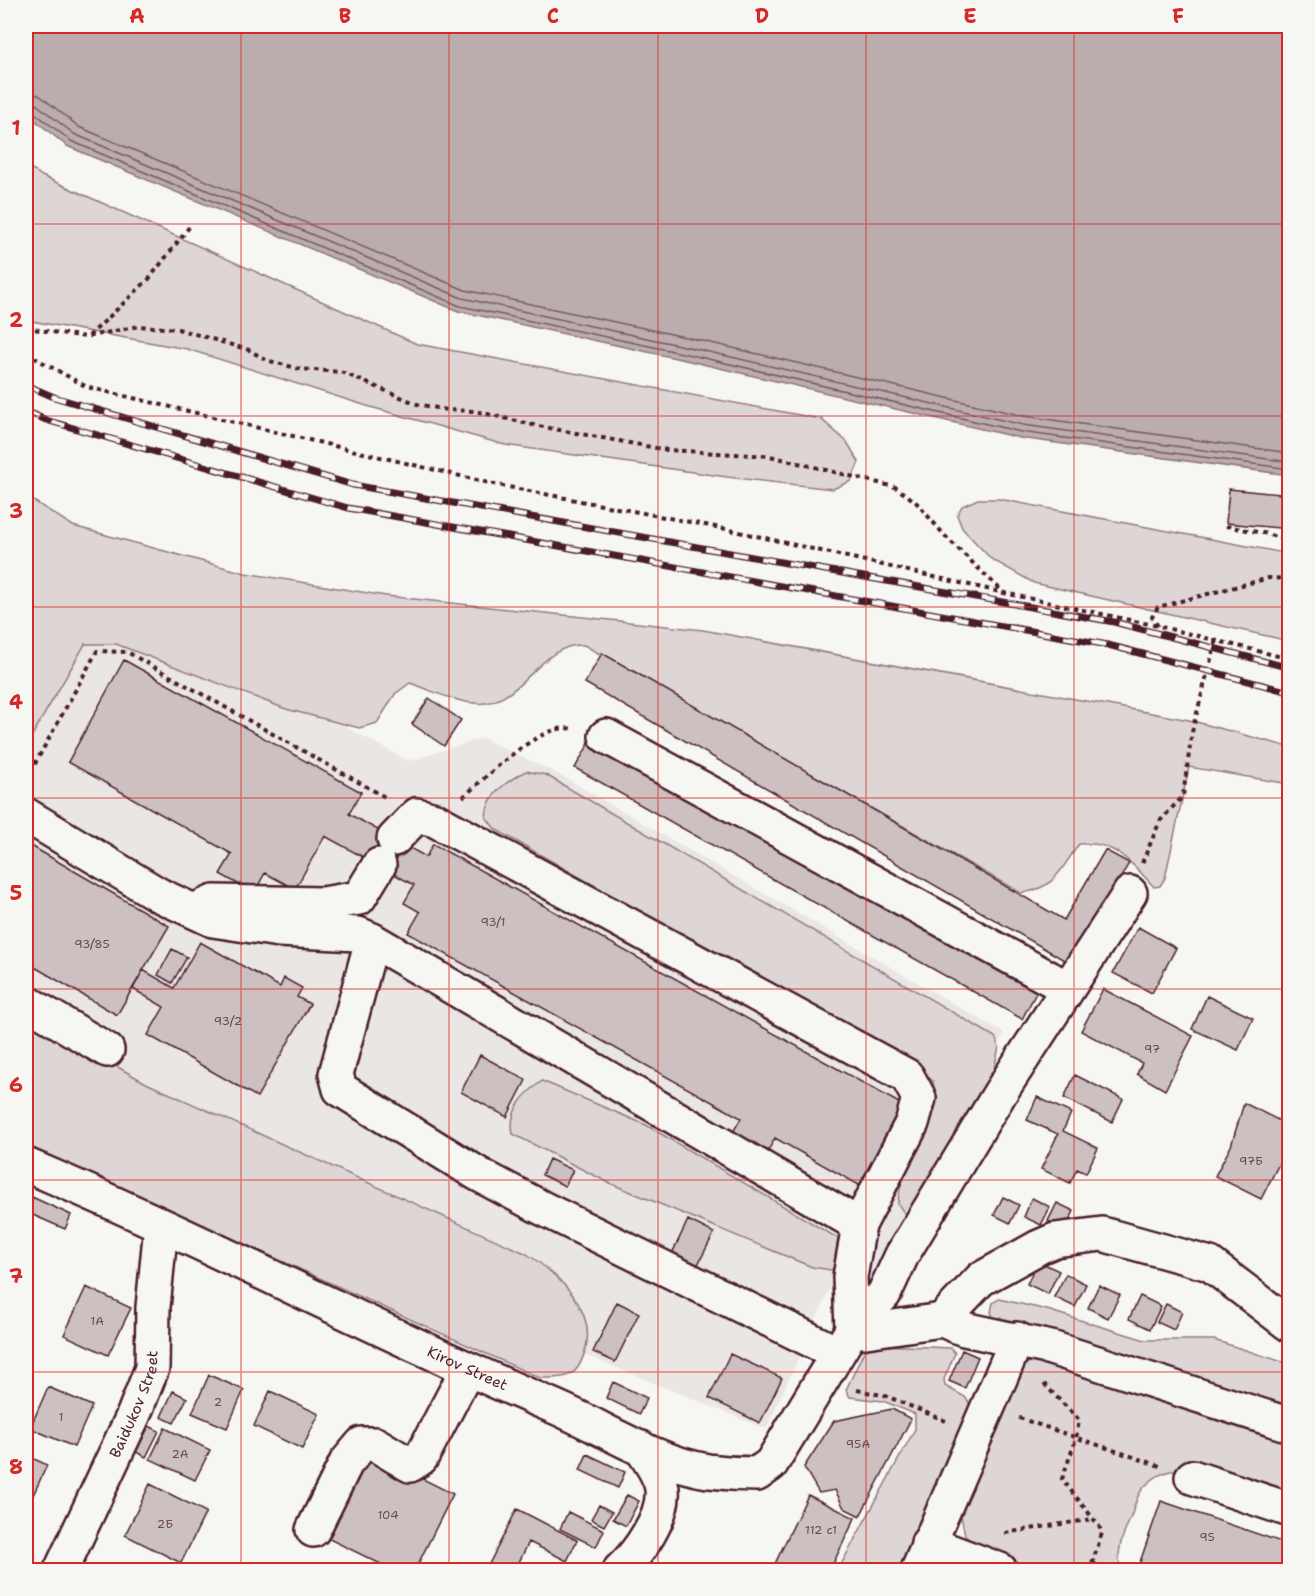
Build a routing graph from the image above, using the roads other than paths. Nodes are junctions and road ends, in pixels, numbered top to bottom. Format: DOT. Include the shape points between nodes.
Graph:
graph roads {
  1 [pos="606,736"];
  2 [pos="26,815"];
  3 [pos="1130,892"];
  4 [pos="192,912"];
  5 [pos="372,940"];
  6 [pos="1067,988"];
  7 [pos="26,1002"];
  8 [pos="107,1050"];
  9 [pos="27,1170"];
  10 [pos="859,1225"];
  11 [pos="161,1226"];
  12 [pos="942,1320"];
  13 [pos="1290,1325"];
  14 [pos="1017,1339"];
  15 [pos="844,1341"];
  16 [pos="467,1370"];
  17 [pos="1290,1425"];
  18 [pos="641,1448"];
  19 [pos="1192,1477"];
  20 [pos="1290,1510"];
  21 [pos="313,1530"];
  22 [pos="923,1557"];
  23 [pos="65,1569"];
  24 [pos="620,1570"];
  25 [pos="1000,1570"];
  1 -- 6 [label="street"];
  2 -- 4 [label="street"];
  3 -- 6 [label="street, Kirov Street"];
  4 -- 5 [label="street" via="213,920 358,934"];
  4 -- 10 [label="street" via="214,902 323,903 359,898 386,852 426,818 907,1076 919,1098 912,1123"];
  5 -- 10 [label="street"];
  5 -- 15 [label="street" via="336,1074 340,1089 478,1174 542,1208"];
  6 -- 15 [label="street, Kirov Street" via="902,1255 884,1294"];
  7 -- 8 [label="street"];
  9 -- 11 [label="street, Kirov Street"];
  10 -- 15 [label="street"];
  11 -- 16 [label="street, Kirov Street"];
  11 -- 23 [label="street, Baidukov Street" via="152,1368"];
  12 -- 13 [label="street" via="981,1279 1039,1247 1055,1240 1102,1234 1210,1264"];
  12 -- 14 [label="street" via="964,1329"];
  12 -- 15 [label="street" via="866,1331"];
  14 -- 17 [label="street"];
  14 -- 22 [label="street"];
  15 -- 18 [label="street, Kirov Street" via="771,1464 758,1474 706,1471"];
  16 -- 18 [label="street, Kirov Street" via="575,1415"];
  16 -- 21 [label="street" via="421,1458 410,1465 375,1444 362,1444 346,1463"];
  18 -- 24 [label="street" via="662,1491 644,1544"];
  19 -- 20 [label="street"];
  22 -- 25 [label="street"];
}
